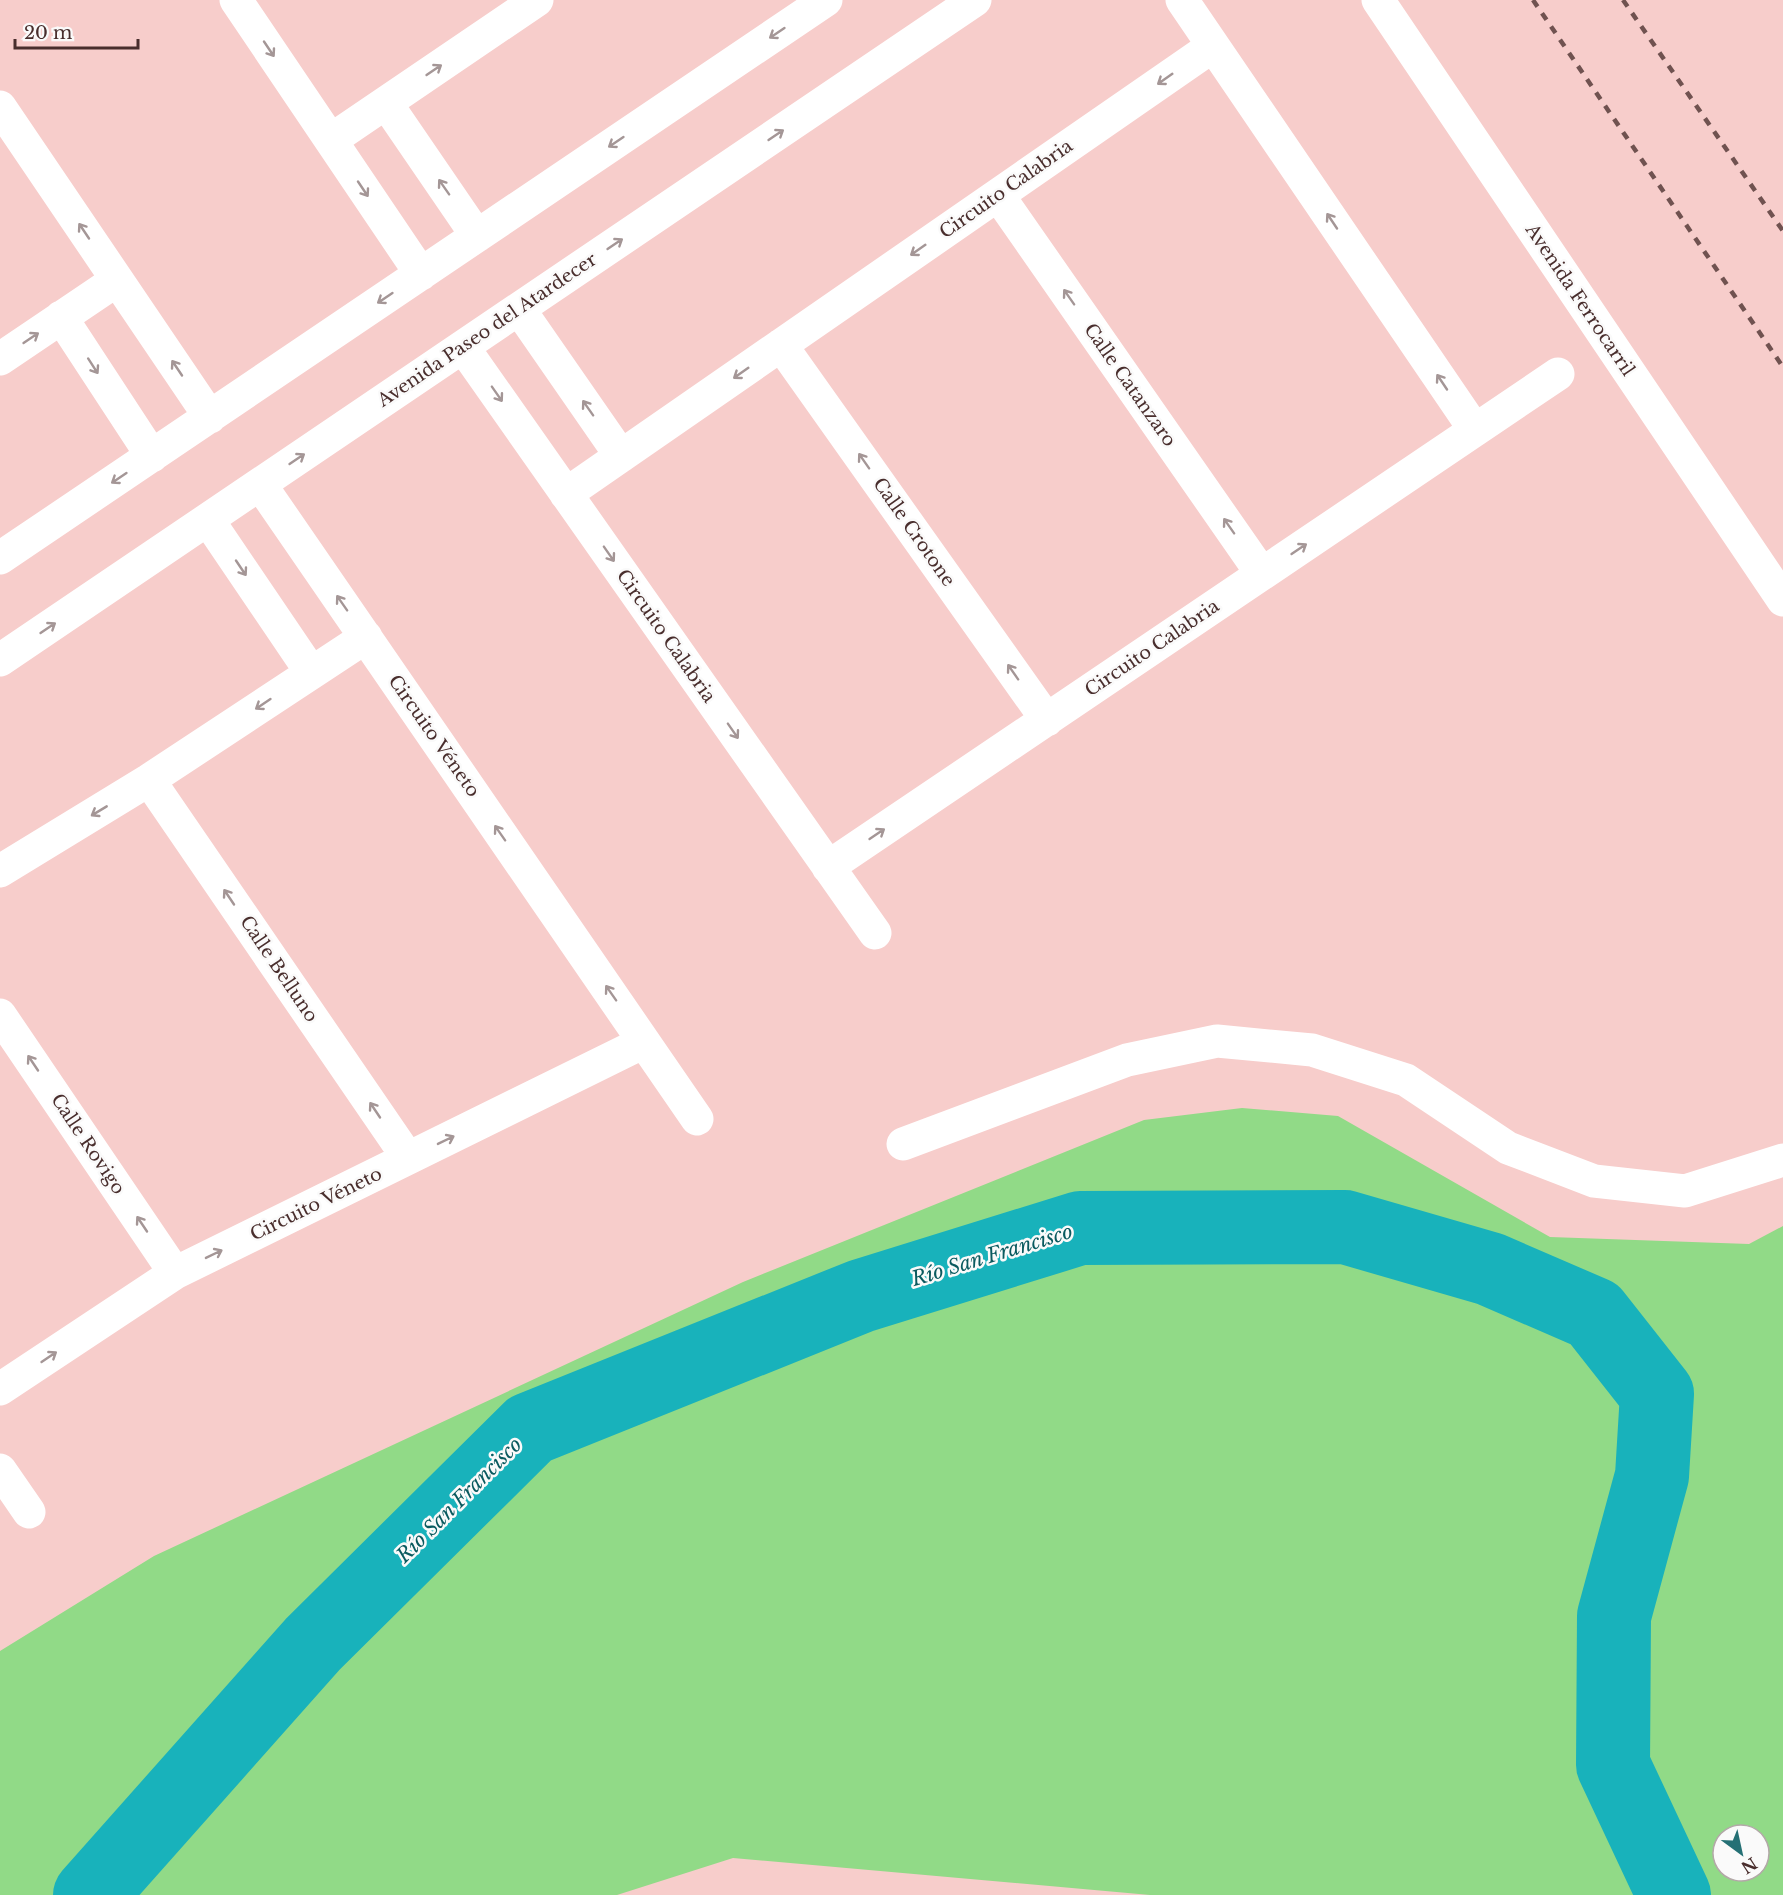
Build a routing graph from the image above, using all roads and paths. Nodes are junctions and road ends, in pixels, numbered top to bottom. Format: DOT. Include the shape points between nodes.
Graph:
graph roads {
  1 [pos="236,0"];
  2 [pos="537,0"];
  3 [pos="826,0"];
  4 [pos="975,0"];
  5 [pos="1182,0"];
  6 [pos="1378,0"];
  7 [pos="1213,46"];
  8 [pos="386,103"];
  9 [pos="0,107"];
  10 [pos="331,140"];
  11 [pos="998,195"];
  12 [pos="477,236"];
  13 [pos="421,274"];
  14 [pos="117,280"];
  15 [pos="519,309"];
  16 [pos="61,317"];
  17 [pos="781,345"];
  18 [pos="463,346"];
  19 [pos="0,359"];
  20 [pos="1558,374"];
  21 [pos="210,417"];
  22 [pos="1475,430"];
  23 [pos="152,456"];
  24 [pos="621,456"];
  25 [pos="260,484"];
  26 [pos="566,494"];
  27 [pos="208,520"];
  28 [pos="0,558"];
  29 [pos="1262,574"];
  30 [pos="1783,600"];
  31 [pos="366,637"];
  32 [pos="0,660"];
  33 [pos="311,672"];
  34 [pos="1047,720"];
  35 [pos="149,780"];
  36 [pos="828,867"];
  37 [pos="0,872"];
  38 [pos="875,933"];
  39 [pos="0,1015"];
  40 [pos="644,1041"];
  41 [pos="697,1119"];
  42 [pos="903,1144"];
  43 [pos="408,1158"];
  44 [pos="1783,1160"];
  45 [pos="175,1273"];
  46 [pos="0,1389"];
  47 [pos="0,1470"];
  48 [pos="28,1512"];
  1 -- 10 [label="street, one-way"];
  8 -- 2 [label="street, one-way"];
  3 -- 12 [label="street, one-way"];
  15 -- 4 [label="street, Avenida Paseo del Atardecer, one-way"];
  5 -- 7 [label="street"];
  6 -- 30 [label="street, Avenida Ferrocarril"];
  7 -- 11 [label="street, Circuito Calabria, one-way"];
  22 -- 7 [label="street, one-way"];
  8 -- 10 [label="street"];
  12 -- 8 [label="street, one-way"];
  14 -- 9 [label="street, one-way"];
  10 -- 13 [label="street, one-way"];
  11 -- 17 [label="street, Circuito Calabria, one-way"];
  29 -- 11 [label="street, Calle Catanzaro, one-way"];
  12 -- 13 [label="street"];
  13 -- 21 [label="street, one-way"];
  14 -- 16 [label="street"];
  21 -- 14 [label="street, one-way"];
  15 -- 18 [label="street, Avenida Paseo del Atardecer"];
  24 -- 15 [label="street, one-way"];
  19 -- 16 [label="street, one-way"];
  16 -- 23 [label="street, one-way"];
  17 -- 24 [label="street, Circuito Calabria, one-way"];
  34 -- 17 [label="street, Calle Crotone, one-way"];
  25 -- 18 [label="street, Avenida Paseo del Atardecer, one-way"];
  18 -- 26 [label="street, Circuito Calabria, one-way"];
  20 -- 22 [label="street, Circuito Calabria"];
  21 -- 23 [label="street"];
  29 -- 22 [label="street, Circuito Calabria, one-way"];
  23 -- 28 [label="street, one-way"];
  24 -- 26 [label="street, Circuito Calabria"];
  25 -- 27 [label="street, Avenida Paseo del Atardecer"];
  31 -- 25 [label="street, Circuito Véneto, one-way"];
  26 -- 36 [label="street, Circuito Calabria, one-way"];
  32 -- 27 [label="street, Avenida Paseo del Atardecer, one-way"];
  27 -- 33 [label="street, one-way"];
  29 -- 34 [label="street, Circuito Calabria"];
  31 -- 33 [label="street"];
  40 -- 31 [label="street, Circuito Véneto, one-way"];
  33 -- 35 [label="street, one-way"];
  36 -- 34 [label="street, Circuito Calabria, one-way"];
  35 -- 37 [label="street, one-way"];
  43 -- 35 [label="street, Calle Belluno, one-way"];
  36 -- 38 [label="street, Circuito Calabria"];
  45 -- 39 [label="street, Calle Rovigo, one-way"];
  40 -- 41 [label="street, Circuito Véneto"];
  43 -- 40 [label="street, Circuito Véneto, one-way"];
  42 -- 44 [label="street" via="1127,1060 1217,1041 1312,1050 1406,1080 1508,1148 1594,1181 1685,1191"];
  45 -- 43 [label="street, Circuito Véneto, one-way"];
  46 -- 45 [label="street, Circuito Véneto, one-way"];
  47 -- 48 [label="street"];
}
